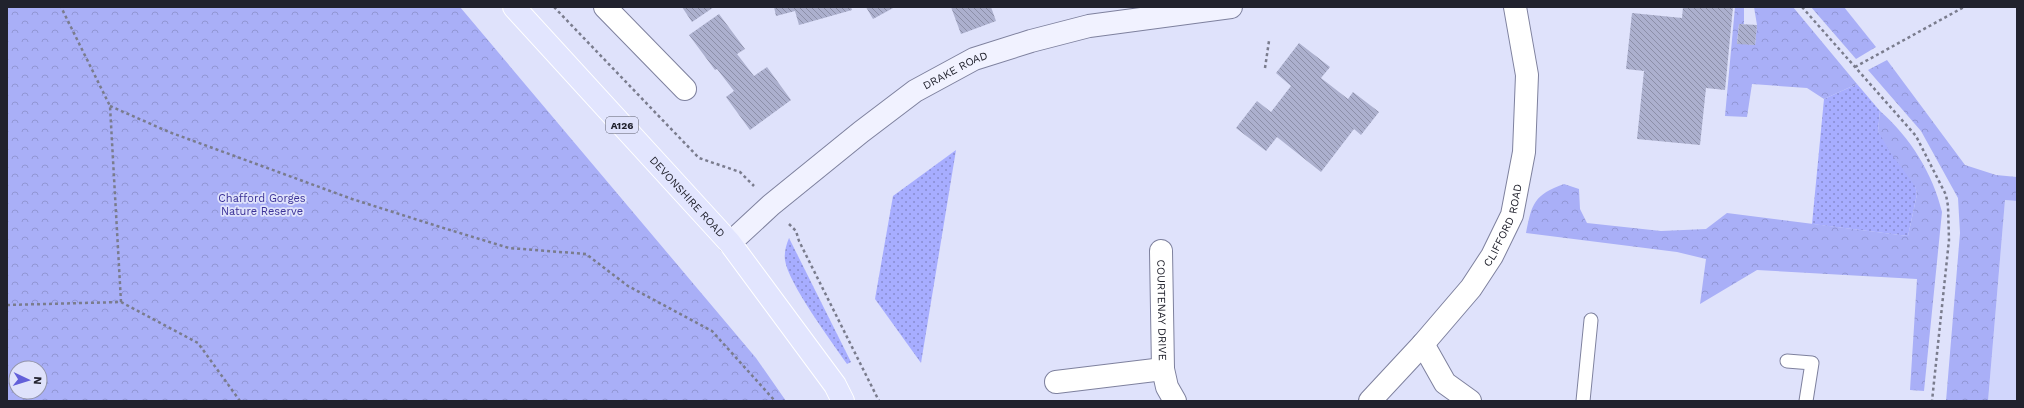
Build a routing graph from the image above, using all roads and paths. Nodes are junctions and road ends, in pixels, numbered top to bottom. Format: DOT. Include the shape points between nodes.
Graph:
graph roads {
  1 [pos="61,7"];
  2 [pos="514,7"];
  3 [pos="554,7"];
  4 [pos="1515,7"];
  5 [pos="1802,7"];
  6 [pos="1964,7"];
  7 [pos="609,8"];
  8 [pos="1220,8"];
  9 [pos="1269,41"];
  10 [pos="1855,67"];
  11 [pos="1265,68"];
  12 [pos="685,89"];
  13 [pos="110,106"];
  14 [pos="740,172"];
  15 [pos="796,231"];
  16 [pos="730,243"];
  17 [pos="1161,251"];
  18 [pos="120,302"];
  19 [pos="7,305"];
  20 [pos="1591,320"];
  21 [pos="1423,344"];
  22 [pos="1787,361"];
  23 [pos="1163,369"];
  24 [pos="1056,382"];
  25 [pos="240,401"];
  26 [pos="775,401"];
  27 [pos="842,401"];
  28 [pos="879,401"];
  29 [pos="1175,401"];
  30 [pos="1370,401"];
  31 [pos="1470,401"];
  32 [pos="1583,401"];
  33 [pos="1806,401"];
  34 [pos="1932,401"];
  1 -- 13 [label="path"];
  2 -- 16 [label="main road, DEVONSHIRE ROAD / A126"];
  3 -- 14 [label="path" via="699,158"];
  4 -- 21 [label="street, CLIFFORD ROAD" via="1527,75 1524,152 1512,215 1492,256 1472,288"];
  5 -- 10 [label="path"];
  6 -- 10 [label="path"];
  7 -- 12 [label="street"];
  8 -- 16 [label="street, DRAKE ROAD" via="1089,26 974,59 915,91 771,205"];
  9 -- 11 [label="path"];
  10 -- 34 [label="path" via="1916,136 1946,195 1948,240"];
  13 -- 18 [label="path"];
  13 -- 26 [label="path" via="199,143 352,199 437,226 509,248 586,254 628,286 712,331"];
  15 -- 28 [label="path" via="798,241"];
  16 -- 27 [label="main road, DEVONSHIRE ROAD / A126" via="835,385"];
  17 -- 23 [label="street, COURTENAY DRIVE"];
  18 -- 19 [label="path"];
  18 -- 25 [label="path" via="198,343"];
  20 -- 32 [label="lane"];
  21 -- 30 [label="street, CLIFFORD ROAD"];
  21 -- 31 [label="street" via="1445,383"];
  22 -- 33 [label="lane" via="1812,363"];
  23 -- 24 [label="street, COURTENAY DRIVE"];
  23 -- 29 [label="street, COURTENAY DRIVE" via="1167,388"];
}
